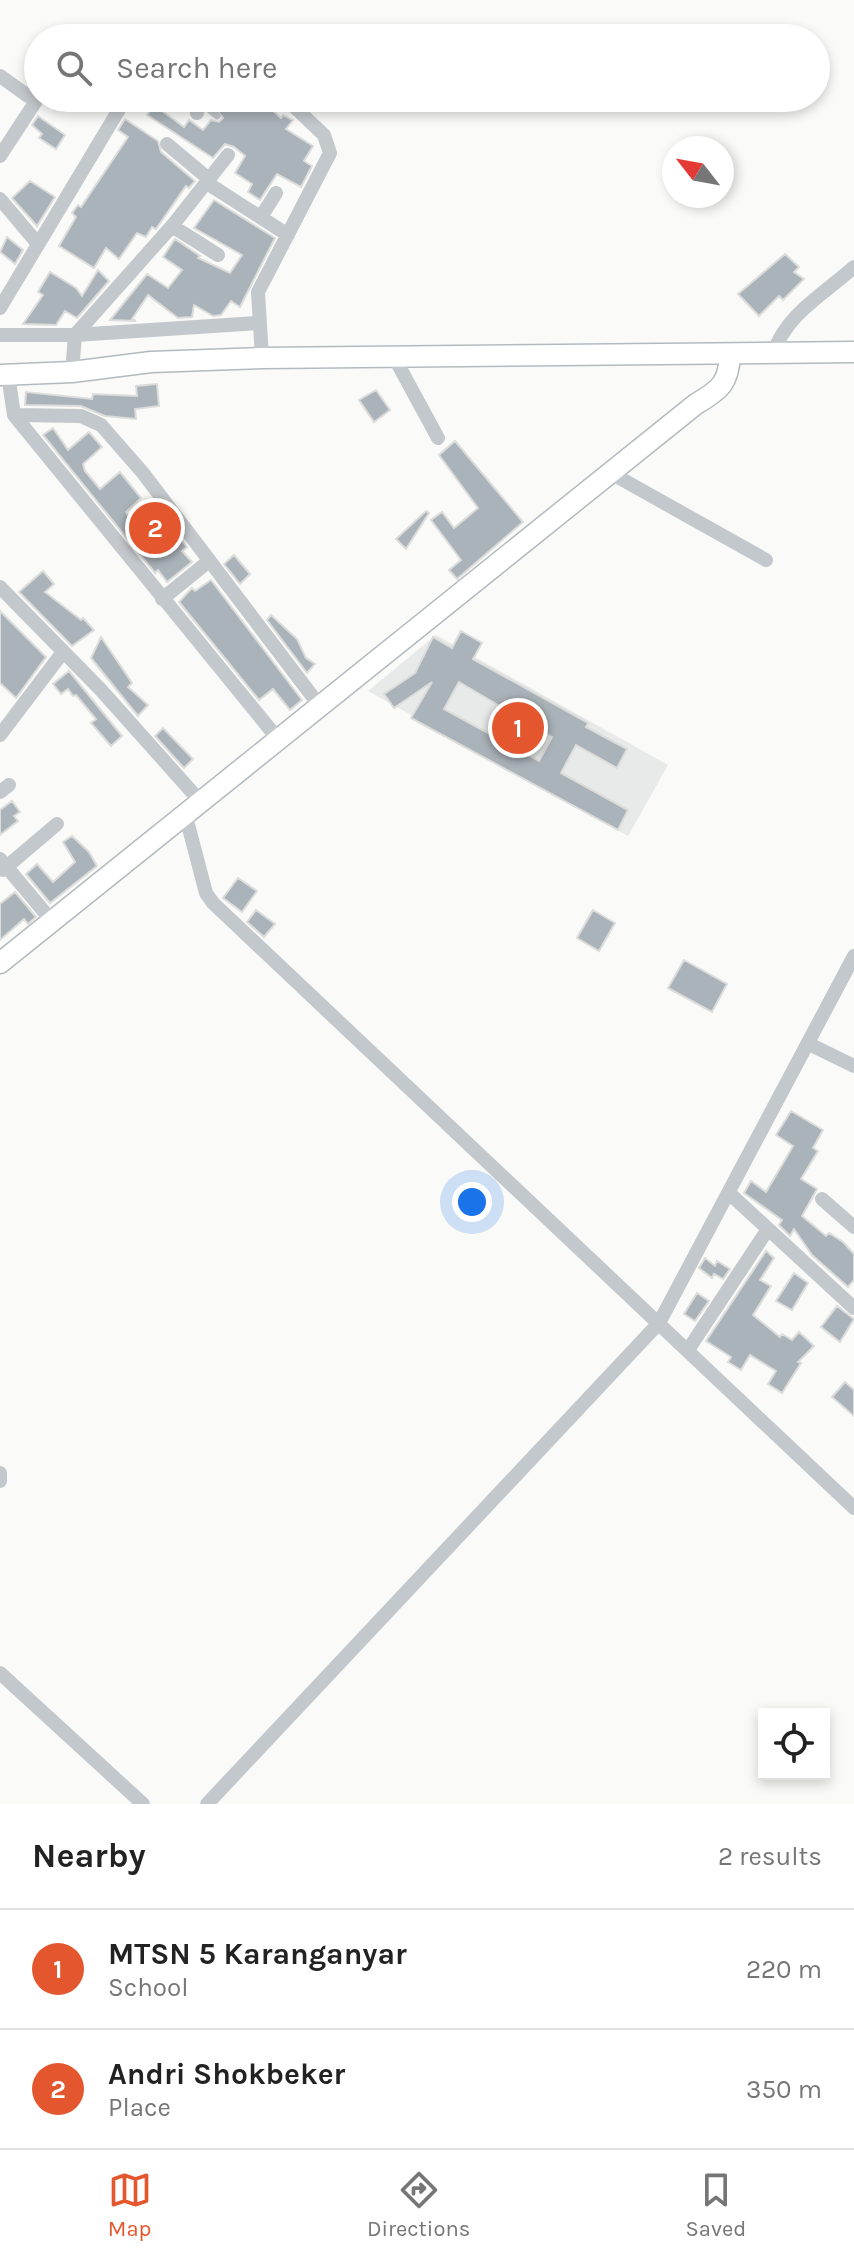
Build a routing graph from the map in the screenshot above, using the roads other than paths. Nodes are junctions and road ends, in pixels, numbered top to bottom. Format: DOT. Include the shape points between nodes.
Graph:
graph roads {
  1 [pos="0,76"];
  2 [pos="24,93"];
  3 [pos="29,112"];
  4 [pos="118,112"];
  5 [pos="211,112"];
  6 [pos="300,112"];
  7 [pos="217,116"];
  8 [pos="167,144"];
  9 [pos="228,155"];
  10 [pos="0,156"];
  11 [pos="208,182"];
  12 [pos="276,193"];
  13 [pos="0,199"];
  14 [pos="261,217"];
  15 [pos="172,226"];
  16 [pos="288,235"];
  17 [pos="38,244"];
  18 [pos="218,255"];
  19 [pos="854,267"];
  20 [pos="0,308"];
  21 [pos="258,323"];
  22 [pos="0,335"];
  23 [pos="776,345"];
  24 [pos="74,352"];
  25 [pos="854,352"];
  26 [pos="730,354"];
  27 [pos="262,355"];
  28 [pos="394,357"];
  29 [pos="4,375"];
  30 [pos="14,415"];
  31 [pos="438,438"];
  32 [pos="609,472"];
  33 [pos="766,560"];
  34 [pos="209,561"];
  35 [pos="0,587"];
  36 [pos="162,599"];
  37 [pos="63,652"];
  38 [pos="319,705"];
  39 [pos="0,735"];
  40 [pos="278,739"];
  41 [pos="193,807"];
  42 [pos="57,824"];
  43 [pos="2,866"];
  44 [pos="52,921"];
  45 [pos="854,956"];
  46 [pos="0,963"];
  47 [pos="809,1044"];
  48 [pos="854,1066"];
  49 [pos="729,1193"];
  50 [pos="822,1199"];
  51 [pos="854,1227"];
  52 [pos="768,1229"];
  53 [pos="854,1308"];
  54 [pos="659,1323"];
  55 [pos="688,1350"];
  56 [pos="0,1473"];
  57 [pos="0,1481"];
  58 [pos="852,1503"];
  59 [pos="0,1673"];
  60 [pos="143,1804"];
  61 [pos="207,1804"];
  1 -- 2 [label="street"];
  3 -- 10 [label="street"];
  4 -- 17 [label="street"];
  5 -- 7 [label="lane"];
  6 -- 16 [label="street" via="324,135 330,153"];
  8 -- 11 [label="street"];
  9 -- 11 [label="street"];
  11 -- 14 [label="street"];
  11 -- 15 [label="street"];
  12 -- 14 [label="street"];
  13 -- 17 [label="street"];
  14 -- 16 [label="street"];
  15 -- 18 [label="street"];
  15 -- 24 [label="street"];
  16 -- 21 [label="street" via="258,292"];
  17 -- 20 [label="street"];
  19 -- 23 [label="street" via="791,319"];
  21 -- 24 [label="street"];
  21 -- 27 [label="street"];
  22 -- 24 [label="street"];
  23 -- 25 [label="main road"];
  23 -- 26 [label="main road"];
  24 -- 27 [label="main road" via="151,362"];
  24 -- 29 [label="main road"];
  26 -- 28 [label="main road"];
  26 -- 32 [label="main road" via="725,385"];
  27 -- 28 [label="main road"];
  28 -- 31 [label="street"];
  29 -- 30 [label="street"];
  30 -- 34 [label="street" via="81,416 99,423"];
  30 -- 36 [label="street"];
  32 -- 33 [label="street"];
  32 -- 38 [label="main road"];
  34 -- 36 [label="street"];
  34 -- 38 [label="street"];
  35 -- 37 [label="street"];
  36 -- 40 [label="street"];
  37 -- 39 [label="street"];
  37 -- 41 [label="street"];
  38 -- 40 [label="main road"];
  40 -- 41 [label="main road"];
  41 -- 44 [label="main road"];
  41 -- 54 [label="street" via="206,893 213,903"];
  42 -- 43 [label="street"];
  43 -- 44 [label="street"];
  44 -- 46 [label="main road"];
  45 -- 47 [label="street"];
  47 -- 48 [label="street"];
  47 -- 49 [label="street"];
  49 -- 52 [label="street"];
  49 -- 54 [label="street"];
  50 -- 51 [label="street"];
  52 -- 53 [label="street"];
  52 -- 55 [label="street"];
  54 -- 55 [label="street"];
  54 -- 61 [label="street"];
  55 -- 58 [label="street"];
  56 -- 57 [label="street"];
  59 -- 60 [label="street"];
}
